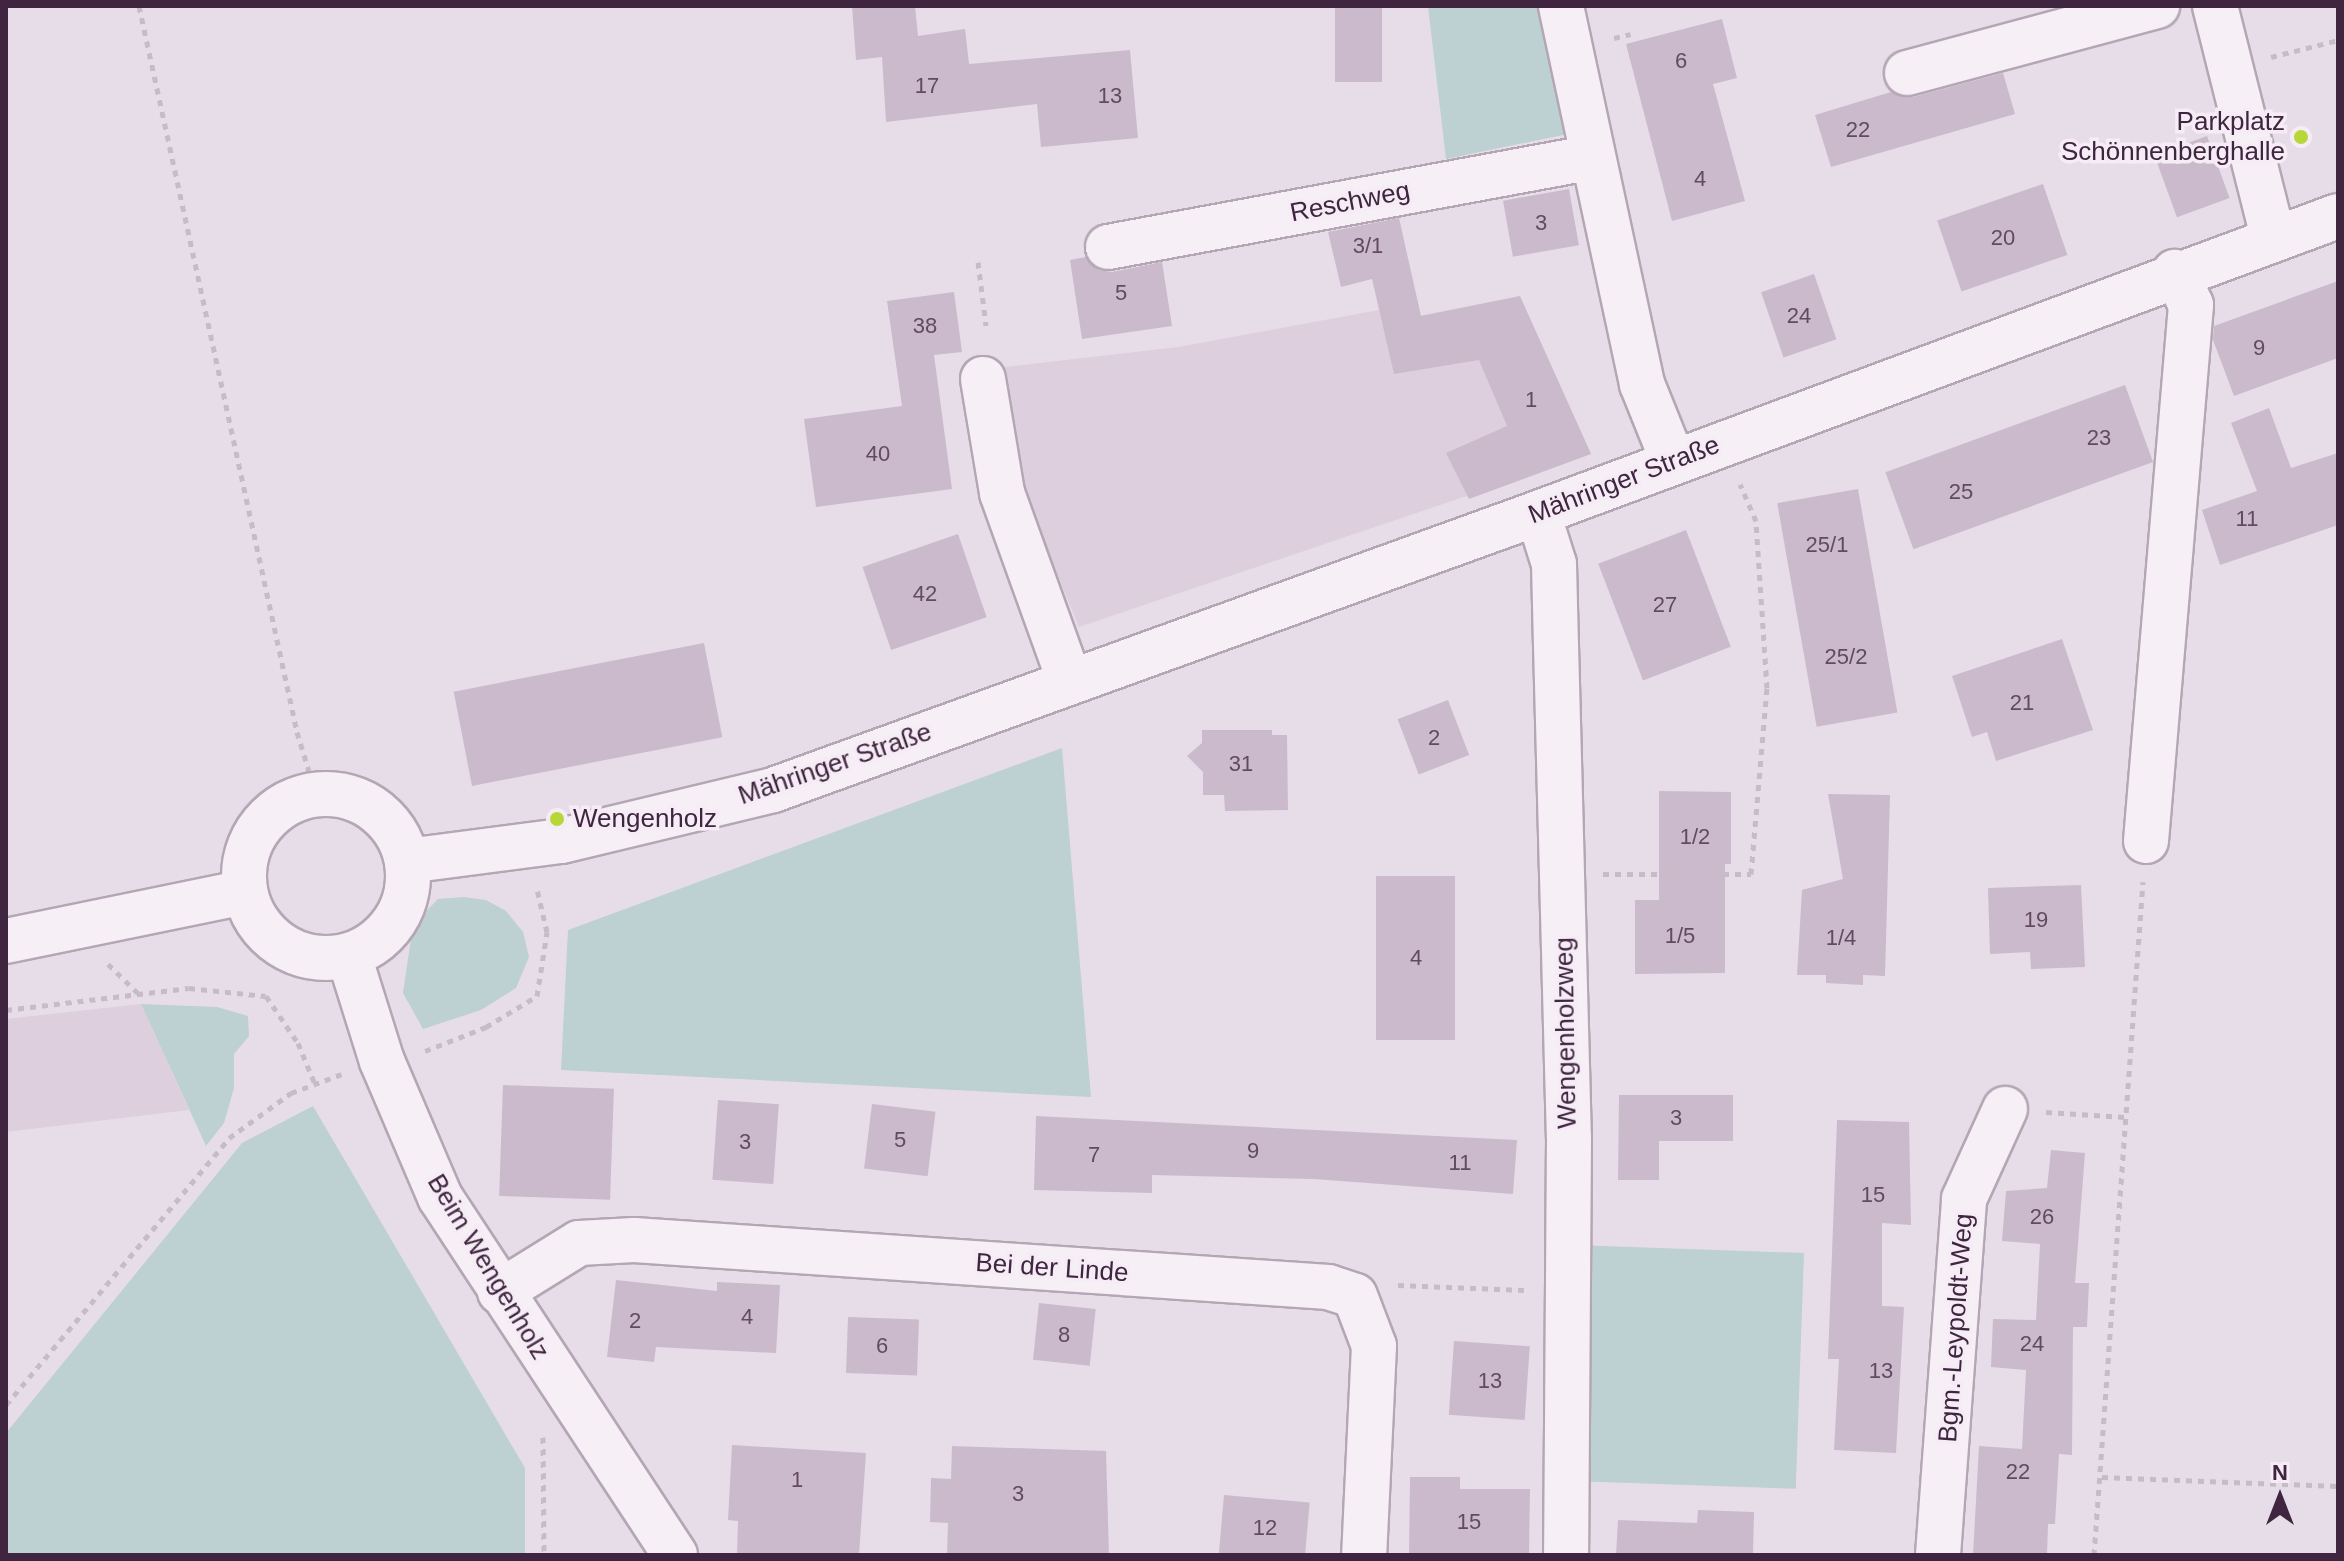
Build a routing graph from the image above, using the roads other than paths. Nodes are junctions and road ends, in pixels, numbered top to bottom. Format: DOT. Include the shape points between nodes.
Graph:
graph roads {
  1 [pos="1561,6"];
  2 [pos="2157,6"];
  3 [pos="2215,6"];
  4 [pos="1907,73"];
  5 [pos="1593,157"];
  6 [pos="2338,216"];
  7 [pos="2273,237"];
  8 [pos="1108,247"];
  9 [pos="2175,272"];
  10 [pos="983,379"];
  11 [pos="1673,461"];
  12 [pos="1538,513"];
  13 [pos="1070,682"];
  14 [pos="2146,841"];
  15 [pos="407,861"];
  16 [pos="244,892"];
  17 [pos="6,941"];
  18 [pos="349,956"];
  19 [pos="2005,1109"];
  20 [pos="500,1292"];
  21 [pos="675,1555"];
  22 [pos="1364,1555"];
  23 [pos="1566,1555"];
  24 [pos="1938,1555"];
  1 -- 5 [label="street"];
  2 -- 4 [label="street"];
  3 -- 7 [label="street"];
  5 -- 8 [label="street, Reschweg"];
  5 -- 11 [label="street" via="1642,384"];
  6 -- 7 [label="street, Mähringer Straße"];
  7 -- 9 [label="street, Mähringer Straße"];
  9 -- 11 [label="street, Mähringer Straße"];
  9 -- 14 [label="street" via="2191,305"];
  10 -- 13 [label="street" via="1002,493"];
  11 -- 12 [label="street, Mähringer Straße"];
  12 -- 13 [label="street, Mähringer Straße"];
  12 -- 23 [label="street, Wengenholzweg" via="1554,564 1569,1138"];
  13 -- 15 [label="street, Mähringer Straße" via="773,790 524,848"];
  15 -- 16 [label="street" via="384,818 364,803 316,794 290,802 259,828 243,865"];
  15 -- 18 [label="street" via="402,909 381,937"];
  16 -- 17 [label="street"];
  16 -- 18 [label="street" via="251,914 283,947 327,959"];
  18 -- 20 [label="street, Beim Wengenholz" via="382,1061 440,1197"];
  19 -- 24 [label="street, Bgm.-Leypoldt-Weg" via="1964,1199"];
  20 -- 21 [label="street, Beim Wengenholz"];
  20 -- 22 [label="street, Bei der Linde" via="579,1243 634,1240 1328,1287 1355,1296 1374,1346"];
}
